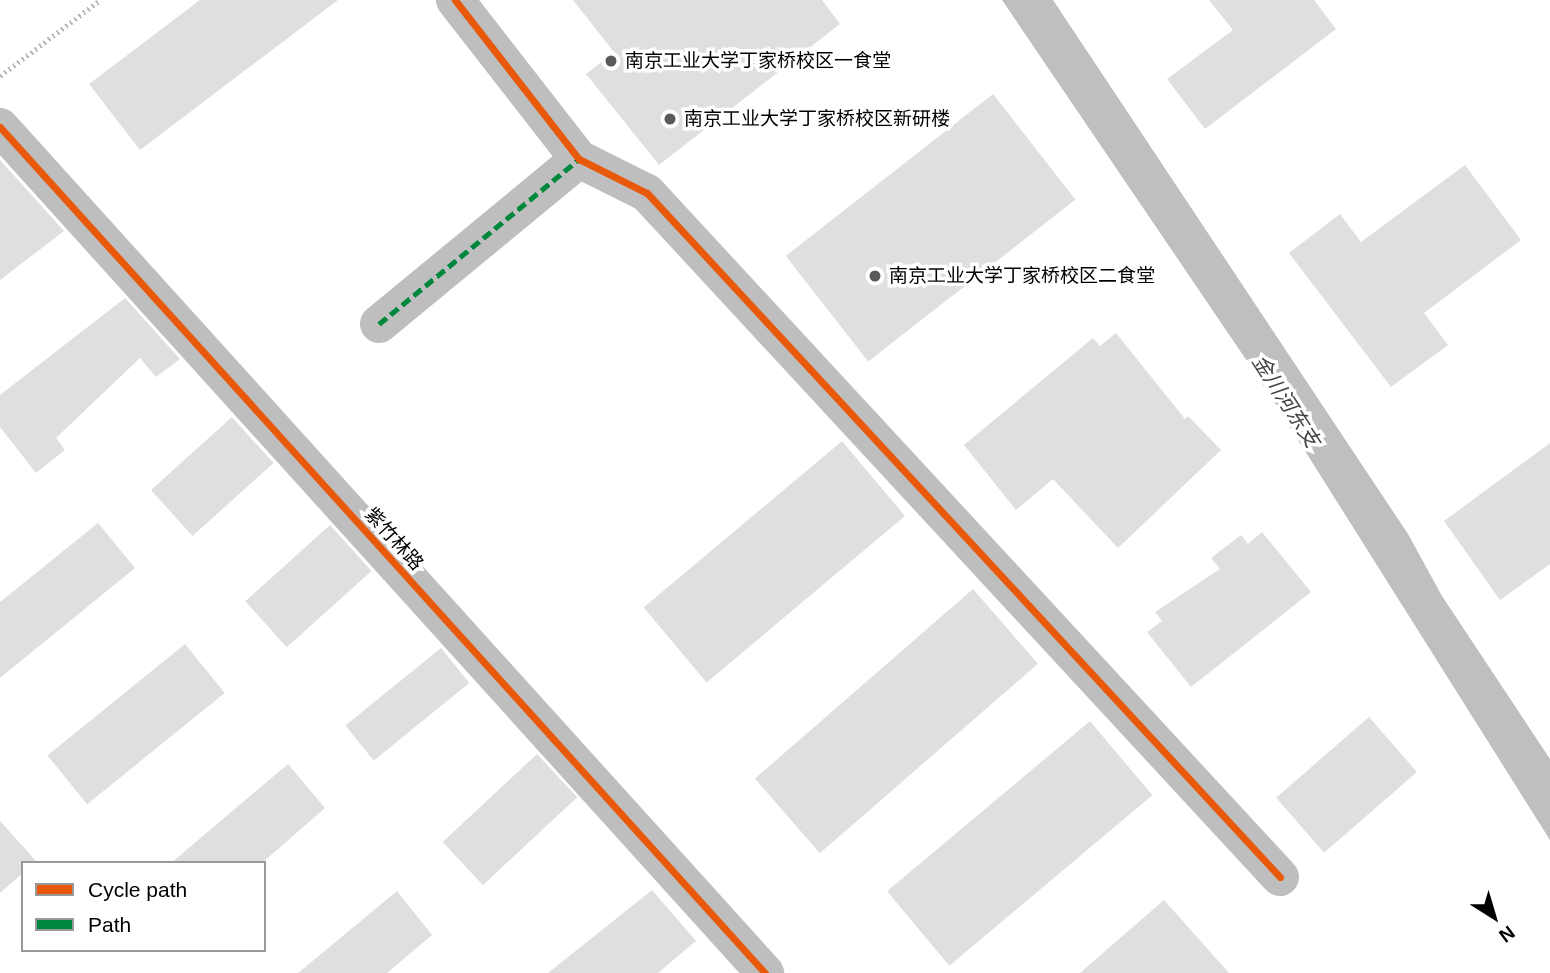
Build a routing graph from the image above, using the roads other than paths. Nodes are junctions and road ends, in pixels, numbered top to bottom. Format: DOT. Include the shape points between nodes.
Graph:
graph roads {
  1 [pos="455,0"];
  2 [pos="0,127"];
  3 [pos="579,159"];
  4 [pos="379,324"];
  5 [pos="1280,877"];
  6 [pos="765,973"];
  1 -- 3 [label="street"];
  2 -- 6 [label="street, 紫竹林路"];
  3 -- 4 [label="street"];
  3 -- 5 [label="street" via="647,193"];
}
